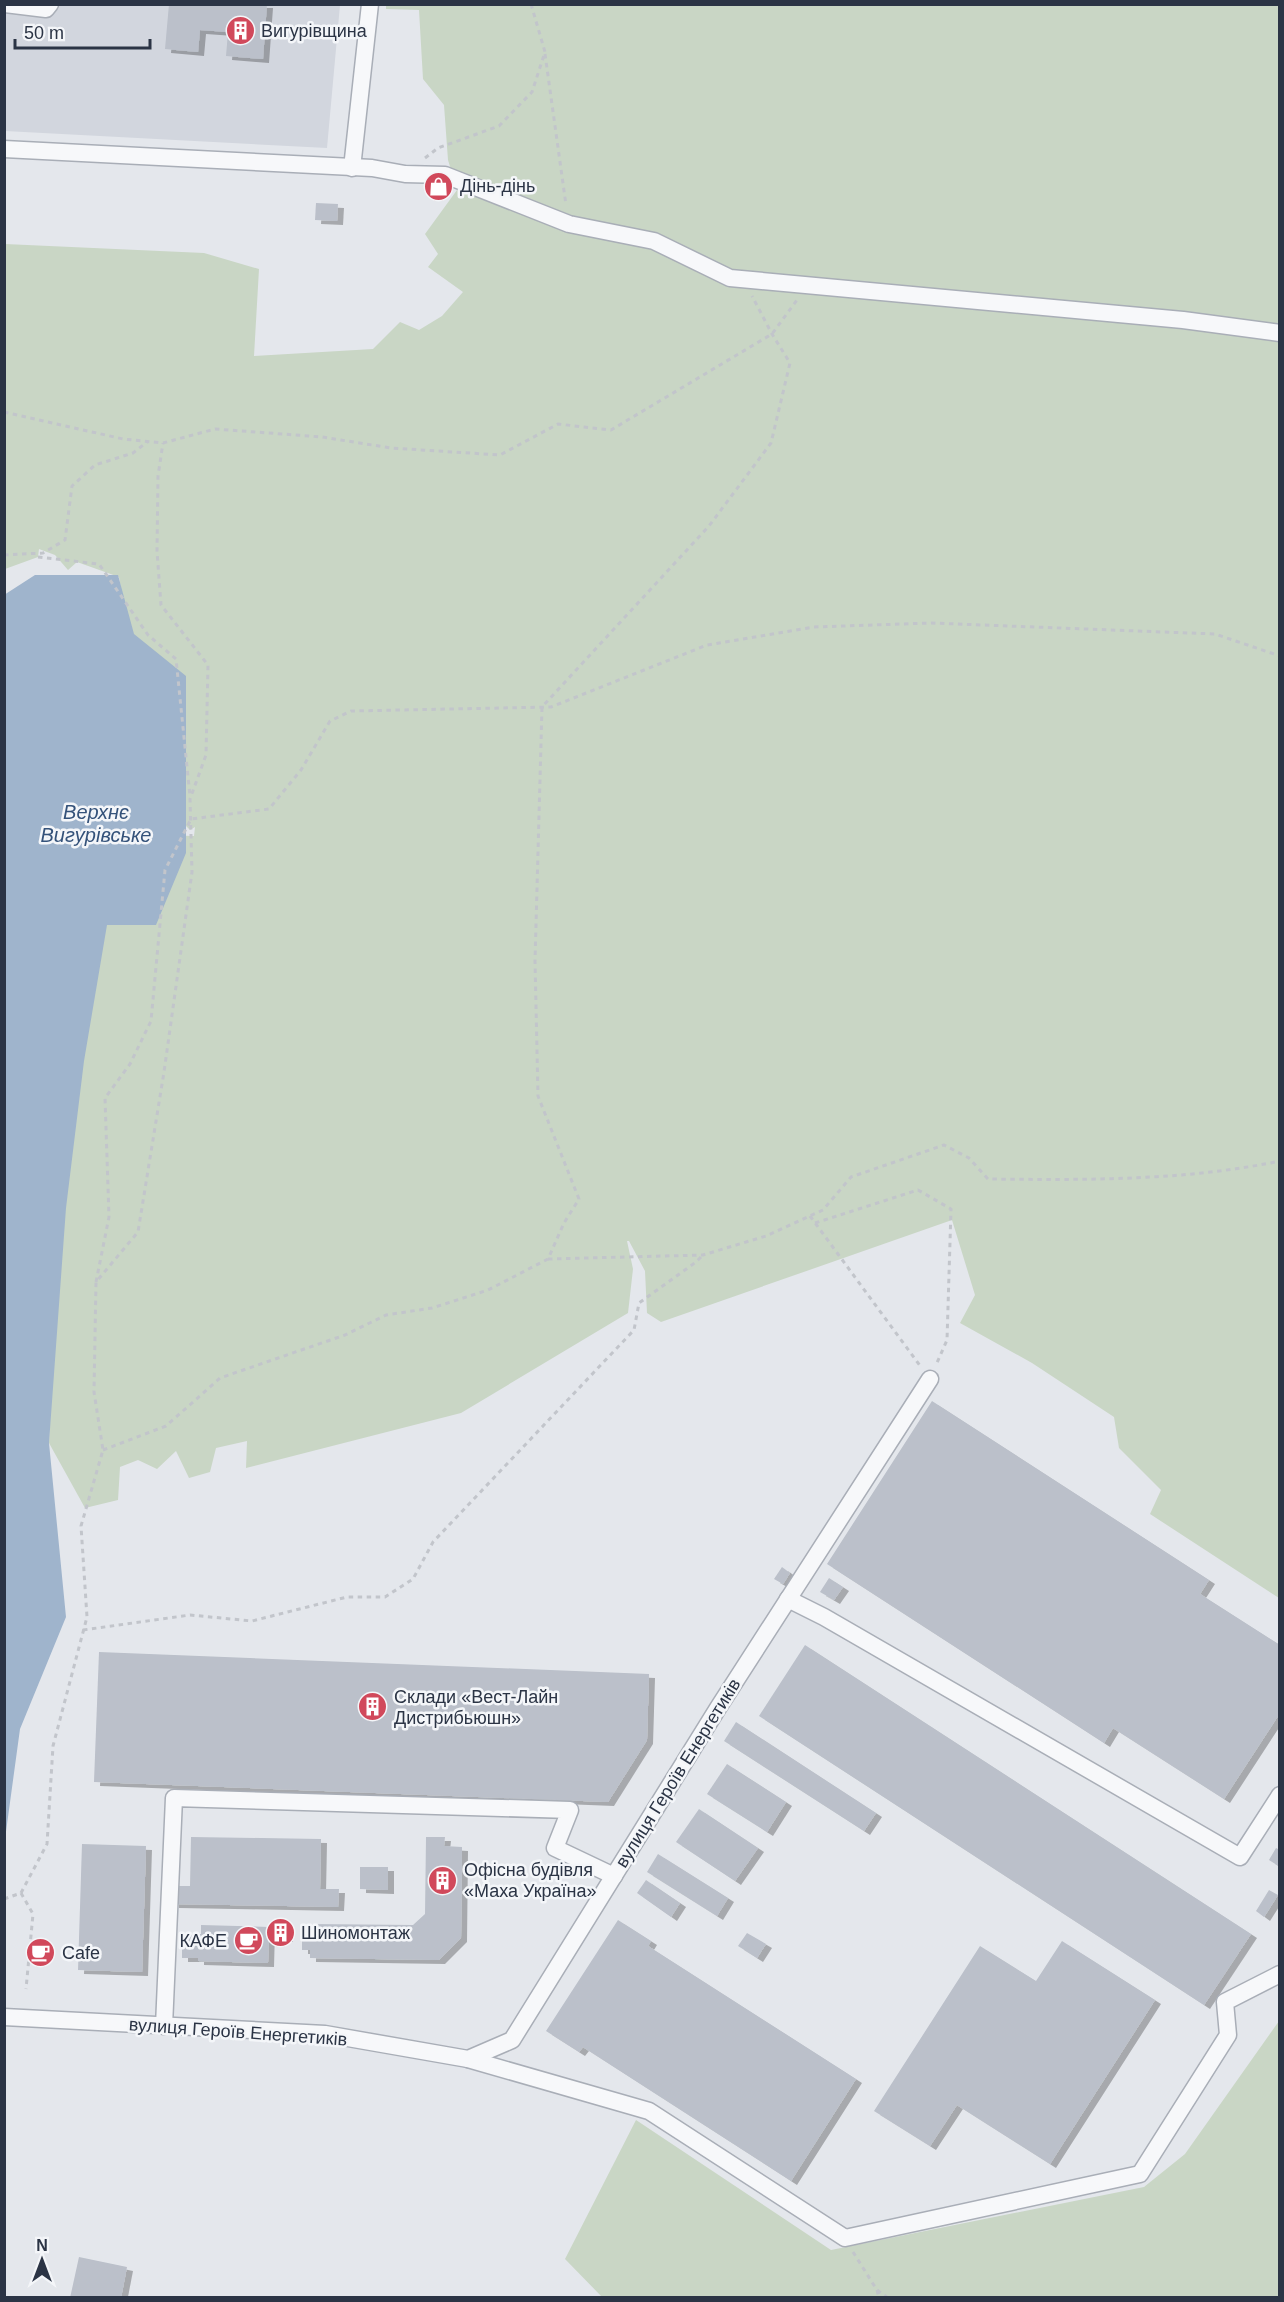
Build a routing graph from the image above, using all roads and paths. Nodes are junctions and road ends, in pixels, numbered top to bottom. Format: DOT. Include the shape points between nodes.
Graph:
graph roads {
  1 [pos="5,4"];
  2 [pos="50,4"];
  3 [pos="370,4"];
  4 [pos="531,4"];
  5 [pos="545,52"];
  6 [pos="4,149"];
  7 [pos="352,168"];
  8 [pos="405,174"];
  9 [pos="568,224"];
  10 [pos="744,279"];
  11 [pos="807,285"];
  12 [pos="1280,333"];
  13 [pos="772,334"];
  14 [pos="4,412"];
  15 [pos="147,442"];
  16 [pos="163,443"];
  17 [pos="4,555"];
  18 [pos="38,556"];
  19 [pos="1280,656"];
  20 [pos="542,707"];
  21 [pos="190,799"];
  22 [pos="191,819"];
  23 [pos="1280,1161"];
  24 [pos="810,1216"];
  25 [pos="815,1222"];
  26 [pos="703,1255"];
  27 [pos="549,1259"];
  28 [pos="96,1282"];
  29 [pos="930,1379"];
  30 [pos="103,1450"];
  31 [pos="788,1599"];
  32 [pos="83,1630"];
  33 [pos="1280,1795"];
  34 [pos="614,1876"];
  35 [pos="21,1893"];
  36 [pos="4,1899"];
  37 [pos="1280,1974"];
  38 [pos="26,1989"];
  39 [pos="4,2017"];
  40 [pos="164,2026"];
  41 [pos="468,2059"];
  42 [pos="845,2238"];
  43 [pos="877,2290"];
  44 [pos="879,2298"];
  45 [pos="888,2298"];
  1 -- 2 [label="street" via="46,9"];
  3 -- 7 [label="street"];
  4 -- 5 [label="path"];
  5 -- 8 [label="path" via="531,92 500,126 438,148"];
  5 -- 9 [label="path"];
  6 -- 7 [label="street"];
  7 -- 8 [label="street" via="371,174"];
  8 -- 9 [label="street" via="445,175"];
  9 -- 10 [label="street" via="654,241 730,278"];
  10 -- 11 [label="street"];
  10 -- 13 [label="path"];
  11 -- 12 [label="street" via="1183,320"];
  11 -- 13 [label="path"];
  13 -- 16 [label="path" via="611,430 558,424 500,455 214,429"];
  13 -- 20 [label="path" via="790,363 771,442 709,526"];
  14 -- 15 [label="path"];
  15 -- 16 [label="path"];
  15 -- 17 [label="path" via="132,453 95,465 72,486 65,540 43,553"];
  16 -- 21 [label="path" via="157,551 161,605 208,664 206,755"];
  18 -- 21 [label="path" via="99,564 148,636 176,659"];
  19 -- 20 [label="path" via="1215,634 930,623 814,627 707,645 551,707"];
  20 -- 22 [label="path" via="351,711 330,721 301,770 269,809"];
  20 -- 27 [label="path" via="535,961 538,1096 579,1199"];
  21 -- 22 [label="path"];
  22 -- 28 [label="path" via="192,872 138,1232"];
  22 -- 28 [label="path" via="165,870 151,1021 130,1064 105,1098 109,1217"];
  23 -- 24 [label="path" via="1233,1171 1082,1180 988,1179 969,1158 944,1145 851,1177 823,1210"];
  24 -- 25 [label="path"];
  24 -- 26 [label="path" via="766,1236"];
  25 -- 29 [label="path"];
  25 -- 29 [label="path" via="918,1190 951,1209 947,1340"];
  26 -- 27 [label="path"];
  26 -- 32 [label="path" via="639,1303 634,1330 433,1542 413,1579 385,1597 347,1597 252,1621 190,1615"];
  27 -- 30 [label="path" via="488,1290 432,1308 386,1315 345,1335 220,1377 165,1426"];
  28 -- 30 [label="path" via="94,1392"];
  29 -- 31 [label="street, вулиця Героїв Енергетиків"];
  30 -- 32 [label="path" via="81,1526 87,1617"];
  31 -- 33 [label="street" via="1240,1857"];
  31 -- 34 [label="street, вулиця Героїв Енергетиків"];
  32 -- 35 [label="path" via="53,1746 47,1844"];
  34 -- 40 [label="street" via="555,1848 570,1810 174,1798"];
  34 -- 41 [label="street, вулиця Героїв Енергетиків" via="512,2040"];
  35 -- 36 [label="path"];
  35 -- 38 [label="path" via="33,1914"];
  37 -- 42 [label="street" via="1225,2002 1228,2036 1140,2174"];
  39 -- 40 [label="street, вулиця Героїв Енергетиків"];
  40 -- 41 [label="street, вулиця Героїв Енергетиків" via="325,2034"];
  41 -- 42 [label="street" via="649,2111"];
  42 -- 43 [label="path"];
  43 -- 44 [label="path"];
  43 -- 45 [label="path"];
}
